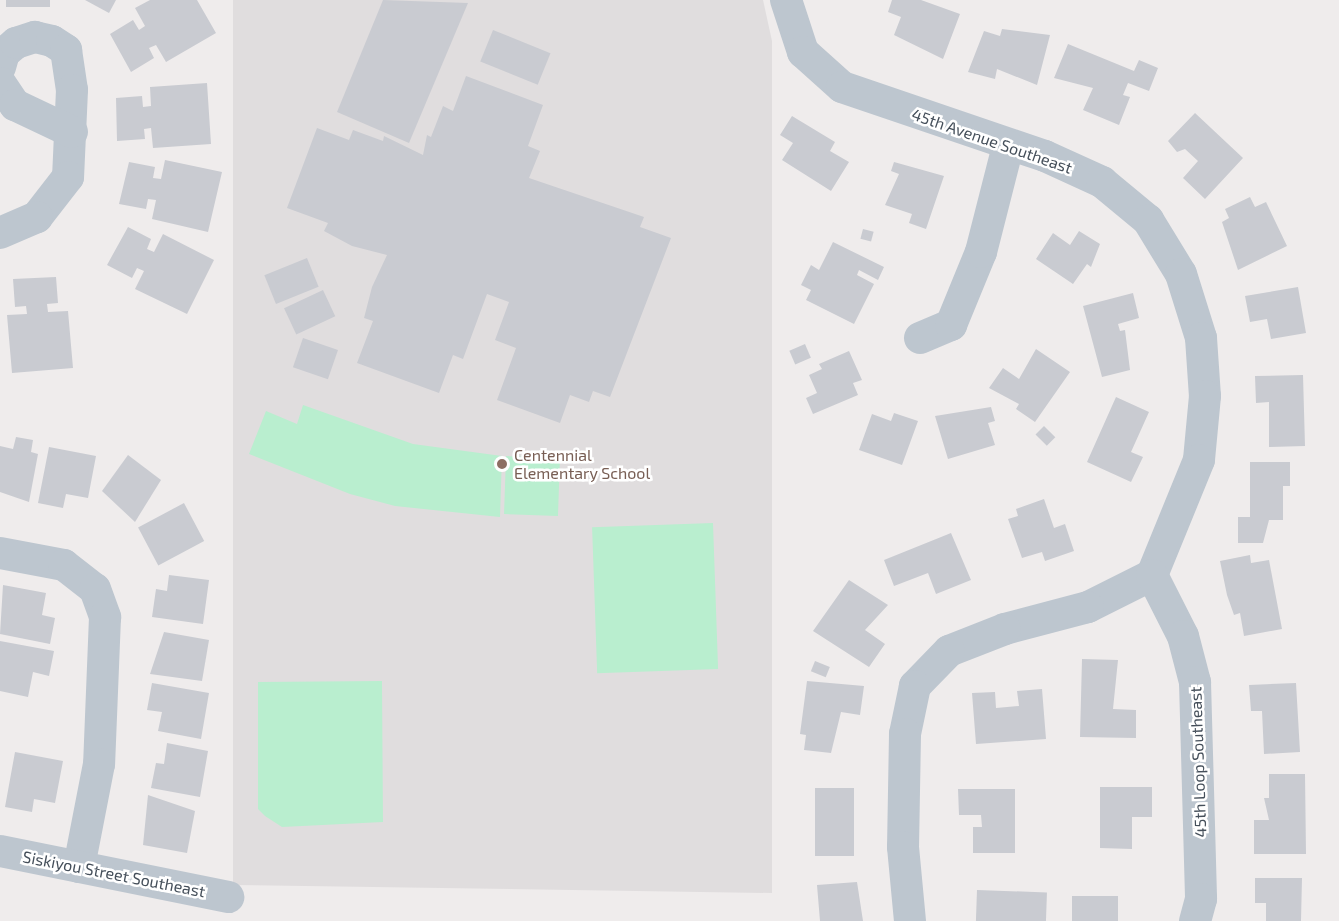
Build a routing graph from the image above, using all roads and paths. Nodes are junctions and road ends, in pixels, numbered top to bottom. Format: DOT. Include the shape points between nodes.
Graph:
graph roads {
  1 [pos="786,0"];
  2 [pos="0,67"];
  3 [pos="0,83"];
  4 [pos="72,132"];
  5 [pos="1008,146"];
  6 [pos="0,232"];
  7 [pos="920,338"];
  8 [pos="0,553"];
  9 [pos="1152,575"];
  10 [pos="0,851"];
  11 [pos="79,867"];
  12 [pos="228,897"];
  13 [pos="910,921"];
  14 [pos="1195,921"];
  1 -- 5 [label="street, 45th Avenue Southeast" via="803,52 842,87"];
  2 -- 4 [label="street" via="4,53 16,43 34,37 66,50 72,70"];
  3 -- 4 [label="street" via="15,105"];
  4 -- 6 [label="street" via="68,177 37,217"];
  5 -- 7 [label="street" via="981,252 951,325"];
  5 -- 9 [label="street, 45th Avenue Southeast" via="1102,182 1148,220 1181,274 1202,338 1205,396 1199,460"];
  8 -- 11 [label="street" via="64,566 95,589 105,617 99,764"];
  9 -- 13 [label="street" via="1088,607 1005,628 949,651 915,686 906,734 903,825"];
  9 -- 14 [label="street, 45th Loop Southeast" via="1183,636 1195,681 1202,899"];
  10 -- 11 [label="street, Siskiyou Street Southeast"];
  11 -- 12 [label="street, Siskiyou Street Southeast"];
}
